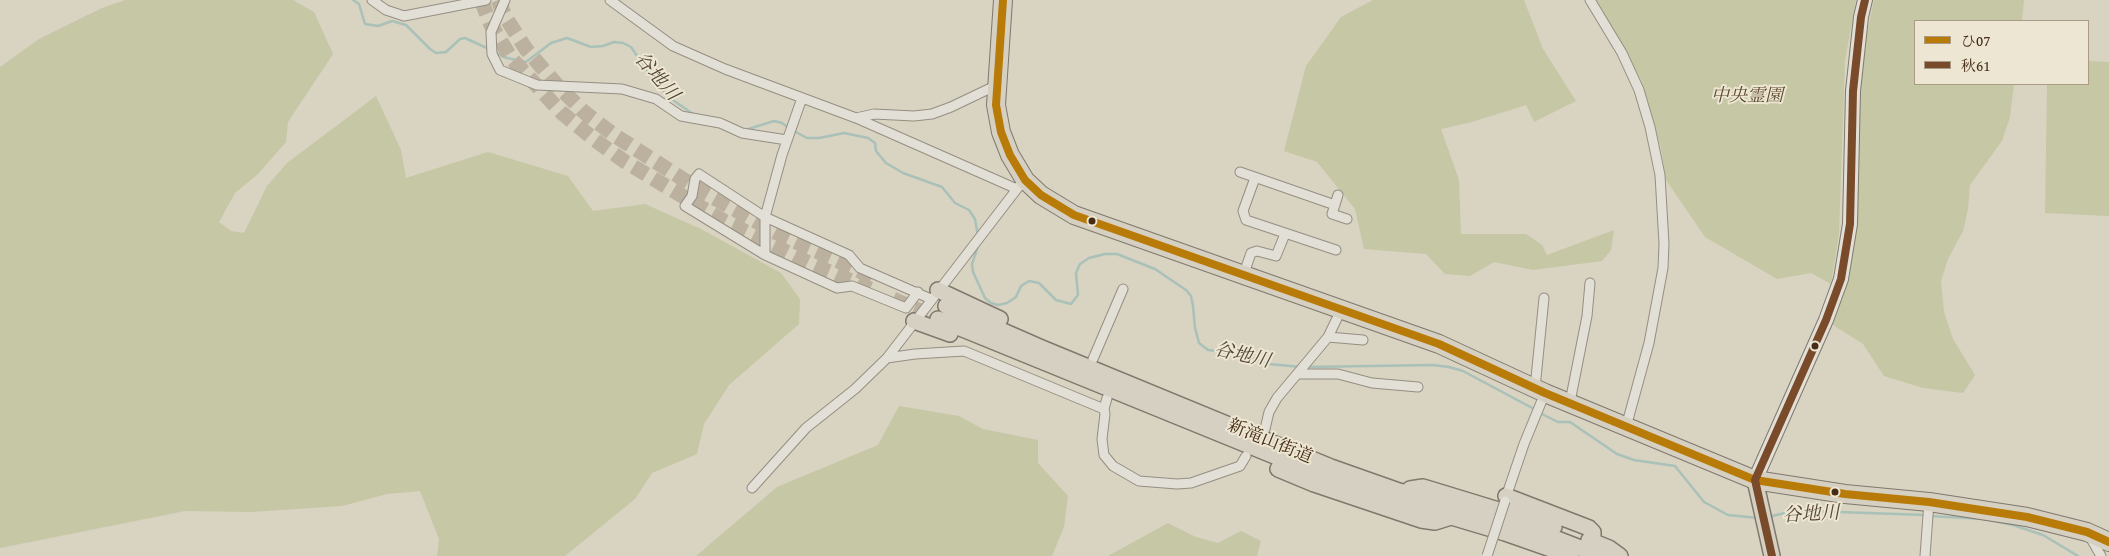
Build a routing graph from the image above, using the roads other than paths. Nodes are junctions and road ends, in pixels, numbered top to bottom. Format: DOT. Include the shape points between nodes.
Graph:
graph roads {
  1 [pos="372,0"];
  2 [pos="486,0"];
  3 [pos="505,0"];
  4 [pos="610,0"];
  5 [pos="1004,0"];
  6 [pos="1590,0"];
  7 [pos="1866,0"];
  8 [pos="997,85"];
  9 [pos="802,98"];
  10 [pos="856,118"];
  11 [pos="787,140"];
  12 [pos="1240,172"];
  13 [pos="1255,178"];
  14 [pos="1021,184"];
  15 [pos="1338,196"];
  16 [pos="1335,205"];
  17 [pos="766,217"];
  18 [pos="1347,219"];
  19 [pos="1285,234"];
  20 [pos="1336,250"];
  21 [pos="765,255"];
  22 [pos="1243,276"];
  23 [pos="1590,283"];
  24 [pos="1123,289"];
  25 [pos="918,292"];
  26 [pos="934,294"];
  27 [pos="1544,298"];
  28 [pos="1340,310"];
  29 [pos="914,320"];
  30 [pos="1328,337"];
  31 [pos="1363,340"];
  32 [pos="887,358"];
  33 [pos="1093,359"];
  34 [pos="1298,372"];
  35 [pos="1418,387"];
  36 [pos="1540,394"];
  37 [pos="1570,402"];
  38 [pos="1106,404"];
  39 [pos="1626,427"];
  40 [pos="1265,429"];
  41 [pos="1246,456"];
  42 [pos="1331,467"];
  43 [pos="1755,480"];
  44 [pos="752,488"];
  45 [pos="1399,491"];
  46 [pos="1505,498"];
  47 [pos="1929,505"];
  48 [pos="1452,517"];
  49 [pos="2087,532"];
  50 [pos="1593,542"];
  51 [pos="2109,542"];
  52 [pos="1487,556"];
  53 [pos="1571,556"];
  54 [pos="1601,556"];
  55 [pos="1620,556"];
  56 [pos="1772,556"];
  57 [pos="1925,556"];
  58 [pos="2101,556"];
  1 -- 2 [label="street" via="386,10 404,16"];
  3 -- 11 [label="street" via="492,28 491,49 500,70 538,85 622,89 656,99 681,116 720,124 742,133"];
  4 -- 9 [label="street" via="674,46"];
  5 -- 8 [label="highway"];
  6 -- 39 [label="street" via="1622,53 1639,90 1660,175 1663,268 1649,343"];
  7 -- 43 [label="main road" via="1861,17 1853,91 1850,224 1840,279 1826,320"];
  8 -- 10 [label="street" via="932,114 874,114"];
  8 -- 14 [label="highway" via="1001,132"];
  9 -- 10 [label="street"];
  9 -- 11 [label="street"];
  10 -- 14 [label="street"];
  11 -- 17 [label="street"];
  12 -- 13 [label="street"];
  13 -- 16 [label="street"];
  13 -- 19 [label="street" via="1243,211 1244,217"];
  14 -- 22 [label="highway" via="1086,220"];
  14 -- 26 [label="street"];
  15 -- 16 [label="street"];
  16 -- 18 [label="street" via="1332,214"];
  17 -- 21 [label="street"];
  17 -- 21 [label="street" via="699,174 685,206"];
  17 -- 25 [label="street" via="849,255 860,268"];
  19 -- 20 [label="street"];
  19 -- 22 [label="street" via="1276,256 1257,251 1251,253"];
  21 -- 25 [label="street" via="837,288 852,286 906,308"];
  22 -- 28 [label="highway"];
  23 -- 37 [label="street"];
  24 -- 33 [label="street"];
  25 -- 26 [label="street"];
  26 -- 29 [label="street"];
  26 -- 33 [label="main road"];
  27 -- 36 [label="street"];
  28 -- 30 [label="street"];
  28 -- 36 [label="highway" via="1480,361"];
  29 -- 32 [label="street"];
  29 -- 38 [label="main road" via="999,353"];
  30 -- 31 [label="street"];
  30 -- 34 [label="street"];
  32 -- 38 [label="street" via="964,351"];
  32 -- 44 [label="street" via="855,389 806,428"];
  33 -- 40 [label="main road"];
  34 -- 35 [label="street" via="1338,374"];
  34 -- 40 [label="street" via="1277,398"];
  36 -- 37 [label="highway"];
  36 -- 46 [label="street"];
  37 -- 39 [label="highway"];
  38 -- 41 [label="main road"];
  38 -- 41 [label="street" via="1102,439 1104,455 1113,466 1139,481 1191,483 1240,466"];
  39 -- 43 [label="highway"];
  40 -- 42 [label="main road" via="1310,448"];
  41 -- 48 [label="main road" via="1314,484 1421,520 1435,522"];
  42 -- 45 [label="main road, 新滝山街道"];
  42 -- 48 [label="main road, 新滝山街道" via="1042,348 942,313 1298,466"];
  43 -- 47 [label="highway"];
  43 -- 56 [label="main road"];
  45 -- 50 [label="main road" via="1428,488 1513,513"];
  45 -- 54 [label="main road, 新滝山街道" via="1544,534"];
  46 -- 50 [label="main road" via="1589,528 1593,532"];
  46 -- 52 [label="street, bridge"];
  47 -- 49 [label="highway" via="2027,518"];
  47 -- 57 [label="street"];
  48 -- 53 [label="main road, 新滝山街道"];
  49 -- 51 [label="highway"];
  49 -- 58 [label="street"];
  50 -- 55 [label="main road"];
}
